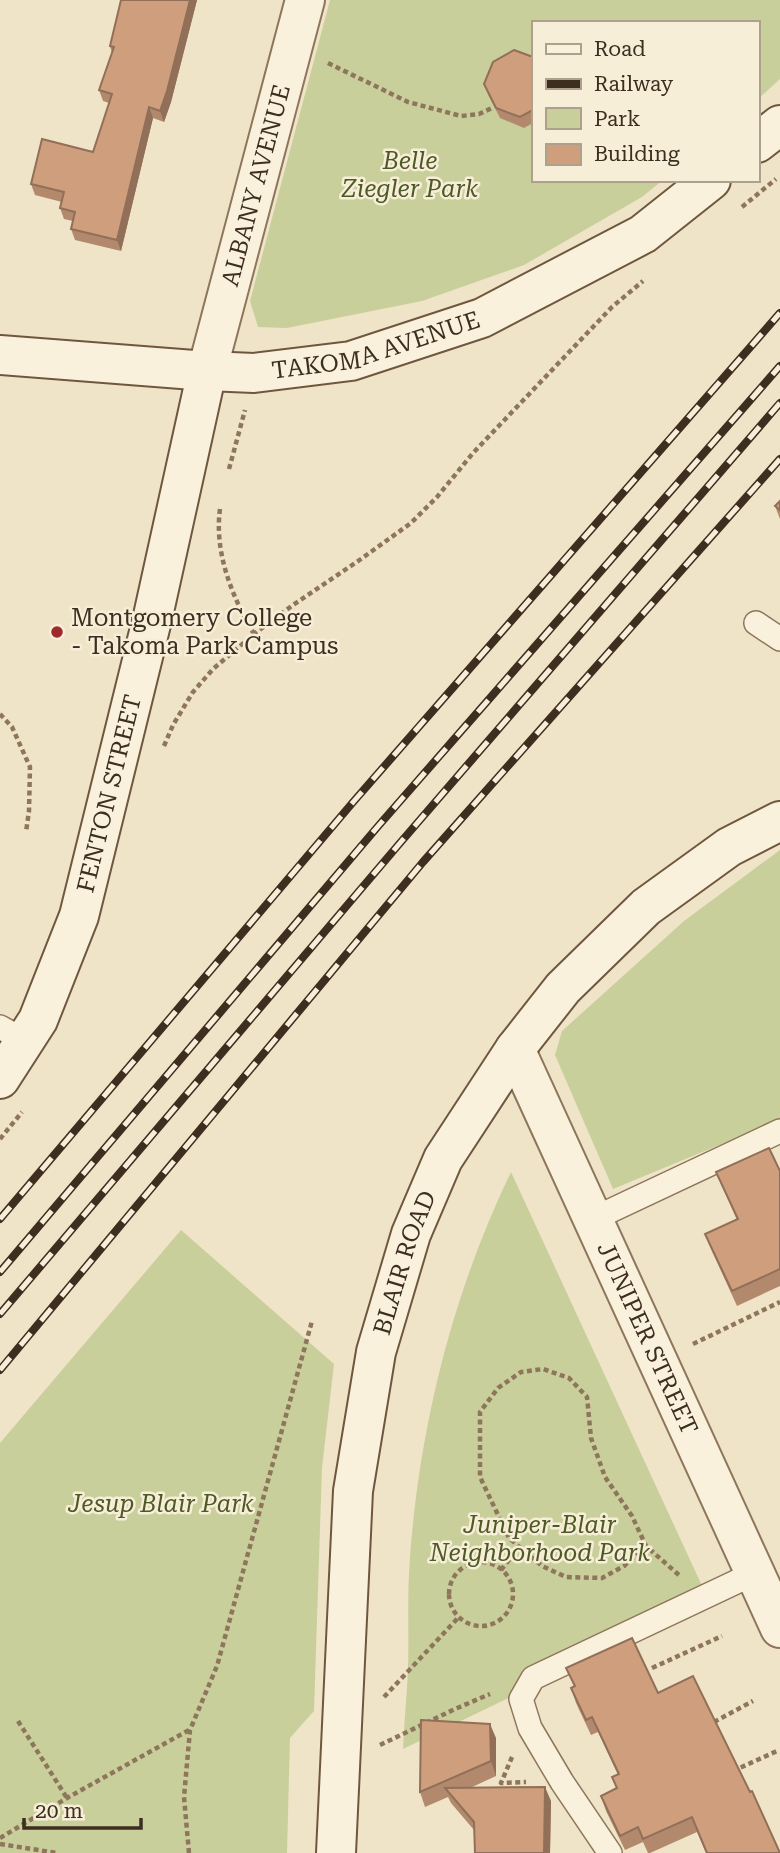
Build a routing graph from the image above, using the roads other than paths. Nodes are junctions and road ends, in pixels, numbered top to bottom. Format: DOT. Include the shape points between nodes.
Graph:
graph roads {
  1 [pos="305,0"];
  2 [pos="780,125"];
  3 [pos="759,141"];
  4 [pos="708,182"];
  5 [pos="0,355"];
  6 [pos="207,371"];
  7 [pos="756,623"];
  8 [pos="780,639"];
  9 [pos="780,821"];
  10 [pos="12,1034"];
  11 [pos="515,1049"];
  12 [pos="0,1079"];
  13 [pos="780,1131"];
  14 [pos="593,1219"];
  15 [pos="755,1573"];
  16 [pos="780,1628"];
  17 [pos="336,1853"];
  18 [pos="610,1853"];
  1 -- 6 [label="street, ALBANY AVENUE"];
  2 -- 3 [label="street"];
  4 -- 6 [label="street, TAKOMA AVENUE" via="643,234 482,318 351,361 254,373"];
  5 -- 6 [label="street, TAKOMA AVENUE"];
  6 -- 10 [label="street, FENTON STREET" via="79,916 38,1020"];
  7 -- 8 [label="lane"];
  9 -- 11 [label="street, BLAIR ROAD" via="729,847 646,907 563,988"];
  10 -- 12 [label="street, FENTON STREET"];
  11 -- 14 [label="street, JUNIPER STREET"];
  11 -- 17 [label="street, BLAIR ROAD" via="443,1159 411,1234 376,1352 353,1491"];
  13 -- 14 [label="lane"];
  14 -- 15 [label="street, JUNIPER STREET"];
  15 -- 16 [label="street, JUNIPER STREET"];
  15 -- 18 [label="lane" via="533,1678 521,1699 530,1728"];
}
